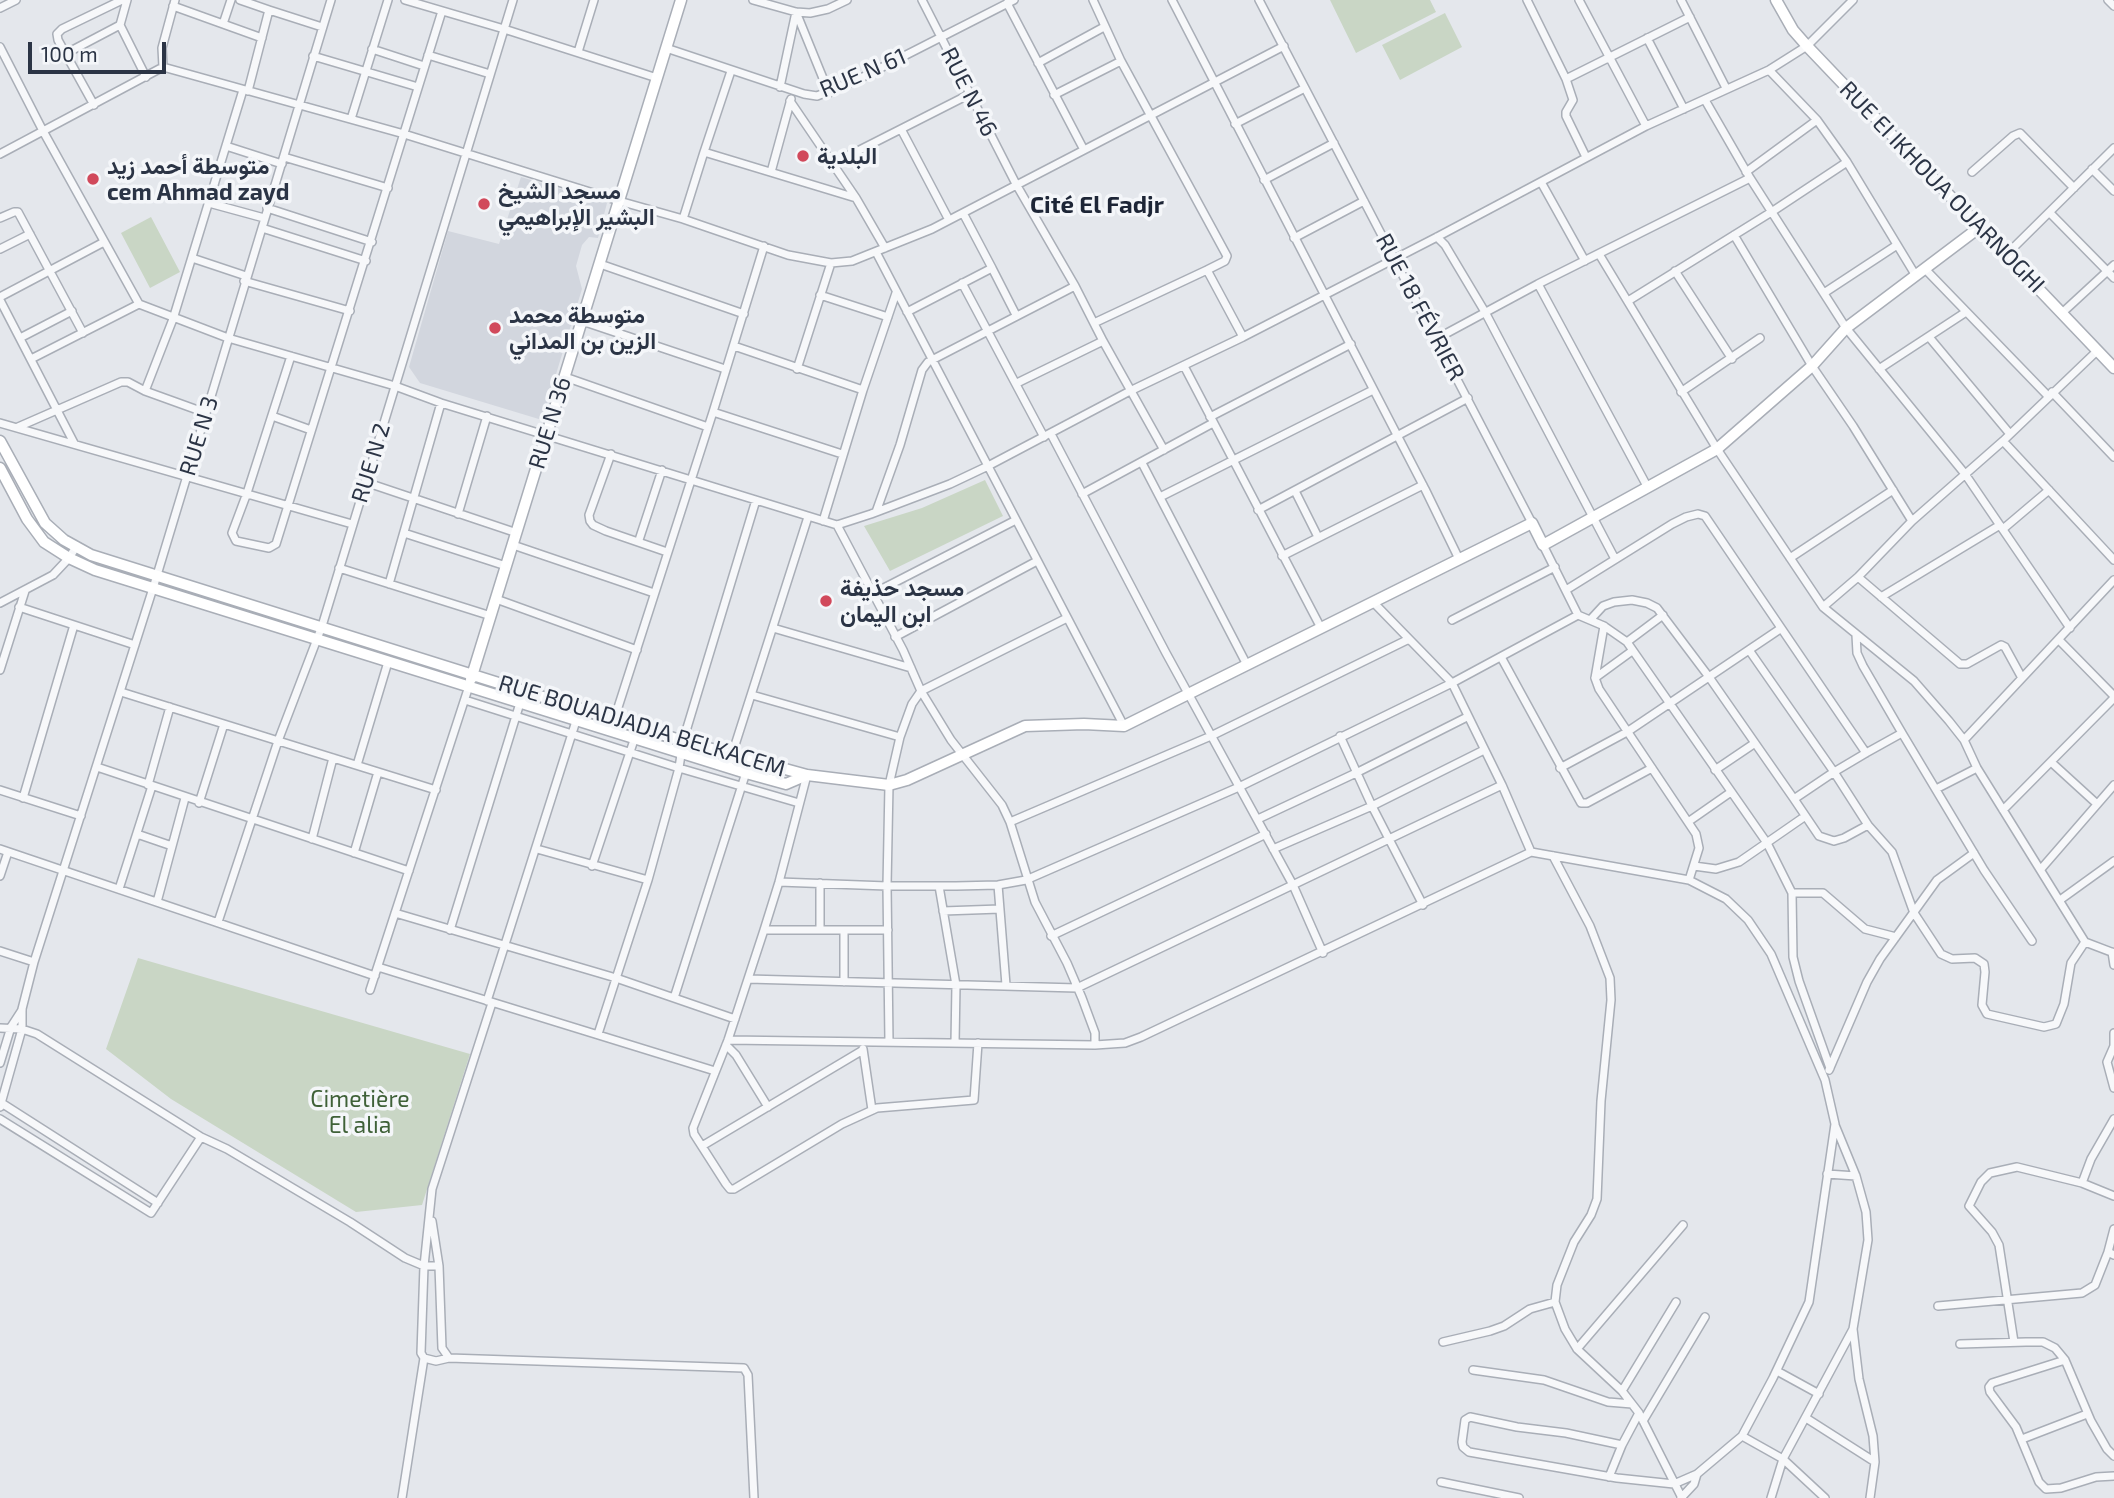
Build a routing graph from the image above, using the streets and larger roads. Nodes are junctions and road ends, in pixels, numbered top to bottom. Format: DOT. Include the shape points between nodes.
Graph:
graph roads {
  1 [pos="16,0"];
  2 [pos="125,0"];
  3 [pos="231,0"];
  4 [pos="240,0"];
  5 [pos="331,0"];
  6 [pos="388,0"];
  7 [pos="405,0"];
  8 [pos="513,0"];
  9 [pos="594,0"];
  10 [pos="681,0"];
  11 [pos="753,0"];
  12 [pos="847,0"];
  13 [pos="922,0"];
  14 [pos="1093,0"];
  15 [pos="1172,0"];
  16 [pos="1259,0"];
  17 [pos="1527,0"];
  18 [pos="1579,0"];
  19 [pos="1681,0"];
  20 [pos="1776,0"];
  21 [pos="1853,0"];
  22 [pos="2108,0"];
  23 [pos="1010,2"];
  24 [pos="174,3"];
  25 [pos="2114,6"];
  26 [pos="0,8"];
  27 [pos="269,10"];
  28 [pos="442,12"];
  29 [pos="796,12"];
  30 [pos="1690,17"];
  31 [pos="223,24"];
  32 [pos="120,25"];
  33 [pos="322,27"];
  34 [pos="1104,27"];
  35 [pos="504,29"];
  36 [pos="940,37"];
  37 [pos="262,38"];
  38 [pos="1647,38"];
  39 [pos="1284,46"];
  40 [pos="1807,46"];
  41 [pos="0,47"];
  42 [pos="666,48"];
  43 [pos="372,49"];
  44 [pos="578,52"];
  45 [pos="65,54"];
  46 [pos="428,55"];
  47 [pos="313,56"];
  48 [pos="1609,57"];
  49 [pos="1121,61"];
  50 [pos="1038,63"];
  51 [pos="424,66"];
  52 [pos="163,67"];
  53 [pos="1769,70"];
  54 [pos="731,71"];
  55 [pos="367,72"];
  56 [pos="490,74"];
  57 [pos="146,77"];
  58 [pos="657,78"];
  59 [pos="1566,79"];
  60 [pos="1214,82"];
  61 [pos="780,86"];
  62 [pos="418,87"];
  63 [pos="1305,88"];
  64 [pos="1726,88"];
  65 [pos="245,91"];
  66 [pos="793,91"];
  67 [pos="829,93"];
  68 [pos="970,94"];
  69 [pos="1054,95"];
  70 [pos="1705,100"];
  71 [pos="790,101"];
  72 [pos="94,104"];
  73 [pos="299,105"];
  74 [pos="1684,109"];
  75 [pos="1151,114"];
  76 [pos="351,119"];
  77 [pos="1817,120"];
  78 [pos="1235,124"];
  79 [pos="1646,126"];
  80 [pos="901,129"];
  81 [pos="43,131"];
  82 [pos="404,134"];
  83 [pos="1334,143"];
  84 [pos="226,146"];
  85 [pos="2114,148"];
  86 [pos="1084,150"];
  87 [pos="704,152"];
  88 [pos="0,154"];
  89 [pos="466,154"];
  90 [pos="1587,157"];
  91 [pos="283,161"];
  92 [pos="1847,162"];
  93 [pos="834,163"];
  94 [pos="2092,169"];
  95 [pos="771,172"];
  96 [pos="1972,172"];
  97 [pos="1748,175"];
  98 [pos="1264,180"];
  99 [pos="1541,182"];
  100 [pos="1016,184"];
  101 [pos="388,188"];
  102 [pos="2074,188"];
  103 [pos="2114,191"];
  104 [pos="856,198"];
  105 [pos="619,201"];
  106 [pos="1364,201"];
  107 [pos="209,203"];
  108 [pos="267,208"];
  109 [pos="1773,211"];
  110 [pos="962,213"];
  111 [pos="2050,213"];
  112 [pos="0,218"];
  113 [pos="264,218"];
  114 [pos="683,219"];
  115 [pos="948,220"];
  116 [pos="262,228"];
  117 [pos="1980,228"];
  118 [pos="30,234"];
  119 [pos="1734,235"];
  120 [pos="1437,237"];
  121 [pos="1294,238"];
  122 [pos="104,242"];
  123 [pos="372,242"];
  124 [pos="1897,245"];
  125 [pos="764,246"];
  126 [pos="885,248"];
  127 [pos="0,249"];
  128 [pos="876,252"];
  129 [pos="1599,254"];
  130 [pos="2006,255"];
  131 [pos="192,257"];
  132 [pos="1395,259"];
  133 [pos="366,261"];
  134 [pos="1585,261"];
  135 [pos="831,263"];
  136 [pos="600,264"];
  137 [pos="2114,265"];
  138 [pos="992,268"];
  139 [pos="1207,270"];
  140 [pos="50,271"];
  141 [pos="1675,271"];
  142 [pos="2107,271"];
  143 [pos="1921,273"];
  144 [pos="2114,278"];
  145 [pos="245,279"];
  146 [pos="962,284"];
  147 [pos="1538,284"];
  148 [pos="1075,286"];
  149 [pos="896,293"];
  150 [pos="1824,293"];
  151 [pos="820,295"];
  152 [pos="1324,295"];
  153 [pos="0,298"];
  154 [pos="1628,301"];
  155 [pos="139,304"];
  156 [pos="350,311"];
  157 [pos="72,312"];
  158 [pos="907,312"];
  159 [pos="1485,312"];
  160 [pos="1966,312"];
  161 [pos="2062,313"];
  162 [pos="744,314"];
  163 [pos="1016,315"];
  164 [pos="888,317"];
  165 [pos="173,319"];
  166 [pos="582,321"];
  167 [pos="1094,323"];
  168 [pos="1846,328"];
  169 [pos="987,329"];
  170 [pos="83,333"];
  171 [pos="1243,337"];
  172 [pos="1928,337"];
  173 [pos="20,338"];
  174 [pos="228,338"];
  175 [pos="1760,338"];
  176 [pos="1436,339"];
  177 [pos="1103,341"];
  178 [pos="1351,344"];
  179 [pos="734,346"];
  180 [pos="2097,351"];
  181 [pos="291,356"];
  182 [pos="932,358"];
  183 [pos="31,359"];
  184 [pos="1732,359"];
  185 [pos="1184,366"];
  186 [pos="1812,366"];
  187 [pos="2114,368"];
  188 [pos="330,369"];
  189 [pos="725,369"];
  190 [pos="797,369"];
  191 [pos="1880,369"];
  192 [pos="565,377"];
  193 [pos="1017,383"];
  194 [pos="395,386"];
  195 [pos="863,390"];
  196 [pos="1373,390"];
  197 [pos="145,391"];
  198 [pos="1130,391"];
  199 [pos="1681,392"];
  200 [pos="2050,394"];
  201 [pos="1468,398"];
  202 [pos="441,403"];
  203 [pos="57,410"];
  204 [pos="713,412"];
  205 [pos="206,413"];
  206 [pos="272,416"];
  207 [pos="487,416"];
  208 [pos="1212,420"];
  209 [pos="0,423"];
  210 [pos="708,427"];
  211 [pos="17,428"];
  212 [pos="311,430"];
  213 [pos="547,434"];
  214 [pos="2010,434"];
  215 [pos="1048,435"];
  216 [pos="1398,437"];
  217 [pos="0,441"];
  218 [pos="2003,441"];
  219 [pos="74,443"];
  220 [pos="1717,449"];
  221 [pos="1164,450"];
  222 [pos="611,454"];
  223 [pos="842,454"];
  224 [pos="2114,457"];
  225 [pos="1233,461"];
  226 [pos="1142,463"];
  227 [pos="988,466"];
  228 [pos="0,468"];
  229 [pos="662,470"];
  230 [pos="1965,474"];
  231 [pos="186,476"];
  232 [pos="691,481"];
  233 [pos="365,482"];
  234 [pos="1423,485"];
  235 [pos="1648,488"];
  236 [pos="1892,490"];
  237 [pos="2049,490"];
  238 [pos="1295,491"];
  239 [pos="247,493"];
  240 [pos="1082,494"];
  241 [pos="1160,497"];
  242 [pos="413,499"];
  243 [pos="756,500"];
  244 [pos="288,506"];
  245 [pos="1258,510"];
  246 [pos="876,512"];
  247 [pos="458,514"];
  248 [pos="808,517"];
  249 [pos="1593,519"];
  250 [pos="1016,520"];
  251 [pos="822,521"];
  252 [pos="1912,521"];
  253 [pos="1532,523"];
  254 [pos="352,524"];
  255 [pos="837,524"];
  256 [pos="2002,527"];
  257 [pos="404,533"];
  258 [pos="516,533"];
  259 [pos="1318,537"];
  260 [pos="639,540"];
  261 [pos="513,545"];
  262 [pos="1543,545"];
  263 [pos="76,547"];
  264 [pos="667,552"];
  265 [pos="1282,556"];
  266 [pos="69,558"];
  267 [pos="1790,558"];
  268 [pos="1460,559"];
  269 [pos="1615,559"];
  270 [pos="2114,560"];
  271 [pos="1037,561"];
  272 [pos="506,566"];
  273 [pos="339,568"];
  274 [pos="1555,568"];
  275 [pos="1858,577"];
  276 [pos="2114,580"];
  277 [pos="155,582"];
  278 [pos="389,584"];
  279 [pos="1566,590"];
  280 [pos="25,591"];
  281 [pos="654,593"];
  282 [pos="873,593"];
  283 [pos="1881,597"];
  284 [pos="496,599"];
  285 [pos="1,600"];
  286 [pos="1373,602"];
  287 [pos="19,607"];
  288 [pos="1823,607"];
  289 [pos="1578,615"];
  290 [pos="1663,615"];
  291 [pos="491,616"];
  292 [pos="1067,618"];
  293 [pos="1591,619"];
  294 [pos="1452,620"];
  295 [pos="74,625"];
  296 [pos="322,625"];
  297 [pos="1604,626"];
  298 [pos="772,628"];
  299 [pos="1321,628"];
  300 [pos="2070,628"];
  301 [pos="1780,629"];
  302 [pos="1856,635"];
  303 [pos="895,637"];
  304 [pos="317,639"];
  305 [pos="1409,639"];
  306 [pos="2059,640"];
  307 [pos="1627,642"];
  308 [pos="135,645"];
  309 [pos="637,650"];
  310 [pos="1749,650"];
  311 [pos="1632,651"];
  312 [pos="1501,657"];
  313 [pos="388,662"];
  314 [pos="1247,665"];
  315 [pos="911,668"];
  316 [pos="1,671"];
  317 [pos="473,674"];
  318 [pos="1709,677"];
  319 [pos="1595,678"];
  320 [pos="2022,678"];
  321 [pos="1452,684"];
  322 [pos="469,686"];
  323 [pos="920,691"];
  324 [pos="121,692"];
  325 [pos="1189,694"];
  326 [pos="752,695"];
  327 [pos="2114,697"];
  328 [pos="465,700"];
  329 [pos="520,703"];
  330 [pos="1669,703"];
  331 [pos="170,707"];
  332 [pos="516,717"];
  333 [pos="1467,718"];
  334 [pos="614,720"];
  335 [pos="576,721"];
  336 [pos="224,724"];
  337 [pos="1124,726"];
  338 [pos="611,732"];
  339 [pos="1627,732"];
  340 [pos="1902,733"];
  341 [pos="572,734"];
  342 [pos="1211,736"];
  343 [pos="1340,736"];
  344 [pos="900,737"];
  345 [pos="634,740"];
  346 [pos="1964,740"];
  347 [pos="278,741"];
  348 [pos="683,741"];
  349 [pos="1755,743"];
  350 [pos="1484,750"];
  351 [pos="630,751"];
  352 [pos="681,753"];
  353 [pos="1866,753"];
  354 [pos="732,755"];
  355 [pos="962,755"];
  356 [pos="333,758"];
  357 [pos="750,760"];
  358 [pos="2051,762"];
  359 [pos="357,765"];
  360 [pos="97,767"];
  361 [pos="728,767"];
  362 [pos="679,768"];
  363 [pos="1560,768"];
  364 [pos="1652,768"];
  365 [pos="1977,768"];
  366 [pos="1716,770"];
  367 [pos="379,772"];
  368 [pos="1834,772"];
  369 [pos="746,773"];
  370 [pos="1356,773"];
  371 [pos="807,775"];
  372 [pos="889,785"];
  373 [pos="1502,785"];
  374 [pos="2114,785"];
  375 [pos="150,786"];
  376 [pos="742,787"];
  377 [pos="1239,787"];
  378 [pos="1936,789"];
  379 [pos="0,790"];
  380 [pos="436,790"];
  381 [pos="1731,792"];
  382 [pos="23,798"];
  383 [pos="185,798"];
  384 [pos="1794,799"];
  385 [pos="199,803"];
  386 [pos="799,803"];
  387 [pos="2097,804"];
  388 [pos="1372,806"];
  389 [pos="2003,810"];
  390 [pos="81,817"];
  391 [pos="1804,817"];
  392 [pos="1258,819"];
  393 [pos="253,820"];
  394 [pos="1010,822"];
  395 [pos="1688,822"];
  396 [pos="1868,825"];
  397 [pos="137,834"];
  398 [pos="1266,834"];
  399 [pos="1390,838"];
  400 [pos="312,839"];
  401 [pos="1767,843"];
  402 [pos="172,846"];
  403 [pos="537,849"];
  404 [pos="1273,849"];
  405 [pos="4,850"];
  406 [pos="1531,852"];
  407 [pos="354,853"];
  408 [pos="1974,853"];
  409 [pos="1553,856"];
  410 [pos="2114,861"];
  411 [pos="592,866"];
  412 [pos="1694,866"];
  413 [pos="2041,869"];
  414 [pos="63,871"];
  415 [pos="409,871"];
  416 [pos="0,876"];
  417 [pos="648,880"];
  418 [pos="1026,880"];
  419 [pos="1689,880"];
  420 [pos="779,882"];
  421 [pos="820,883"];
  422 [pos="998,885"];
  423 [pos="1293,885"];
  424 [pos="887,886"];
  425 [pos="939,886"];
  426 [pos="119,889"];
  427 [pos="1792,893"];
  428 [pos="2060,900"];
  429 [pos="157,902"];
  430 [pos="1423,905"];
  431 [pos="1000,909"];
  432 [pos="943,911"];
  433 [pos="1914,912"];
  434 [pos="395,913"];
  435 [pos="218,922"];
  436 [pos="450,930"];
  437 [pos="764,930"];
  438 [pos="820,930"];
  439 [pos="845,930"];
  440 [pos="888,930"];
  441 [pos="1051,936"];
  442 [pos="1896,937"];
  443 [pos="2032,941"];
  444 [pos="2085,942"];
  445 [pos="505,946"];
  446 [pos="0,951"];
  447 [pos="2113,952"];
  448 [pos="1323,953"];
  449 [pos="34,962"];
  450 [pos="2114,965"];
  451 [pos="378,967"];
  452 [pos="375,976"];
  453 [pos="616,978"];
  454 [pos="748,979"];
  455 [pos="844,982"];
  456 [pos="890,983"];
  457 [pos="956,985"];
  458 [pos="1006,985"];
  459 [pos="1077,988"];
  460 [pos="370,990"];
  461 [pos="674,998"];
  462 [pos="490,1002"];
  463 [pos="22,1009"];
  464 [pos="735,1019"];
  465 [pos="11,1027"];
  466 [pos="0,1028"];
  467 [pos="22,1029"];
  468 [pos="2114,1033"];
  469 [pos="598,1034"];
  470 [pos="727,1042"];
  471 [pos="889,1042"];
  472 [pos="955,1043"];
  473 [pos="978,1043"];
  474 [pos="1095,1045"];
  475 [pos="863,1046"];
  476 [pos="2114,1046"];
  477 [pos="0,1063"];
  478 [pos="1830,1068"];
  479 [pos="715,1071"];
  480 [pos="1825,1080"];
  481 [pos="2114,1087"];
  482 [pos="0,1104"];
  483 [pos="768,1107"];
  484 [pos="872,1110"];
  485 [pos="0,1119"];
  486 [pos="1835,1124"];
  487 [pos="2113,1124"];
  488 [pos="201,1137"];
  489 [pos="702,1146"];
  490 [pos="1827,1174"];
  491 [pos="1856,1176"];
  492 [pos="2082,1183"];
  493 [pos="2114,1196"];
  494 [pos="158,1203"];
  495 [pos="431,1213"];
  496 [pos="1683,1225"];
  497 [pos="2114,1229"];
  498 [pos="2111,1253"];
  499 [pos="424,1266"];
  500 [pos="439,1266"];
  501 [pos="2008,1300"];
  502 [pos="1555,1301"];
  503 [pos="1676,1302"];
  504 [pos="1938,1306"];
  505 [pos="1705,1317"];
  506 [pos="1853,1329"];
  507 [pos="1443,1342"];
  508 [pos="2014,1342"];
  509 [pos="1961,1344"];
  510 [pos="1577,1349"];
  511 [pos="449,1357"];
  512 [pos="424,1358"];
  513 [pos="2065,1360"];
  514 [pos="1473,1370"];
  515 [pos="1777,1371"];
  516 [pos="1622,1391"];
  517 [pos="1819,1394"];
  518 [pos="1632,1404"];
  519 [pos="1639,1413"];
  520 [pos="2087,1414"];
  521 [pos="1806,1418"];
  522 [pos="1643,1422"];
  523 [pos="1742,1436"];
  524 [pos="2022,1439"];
  525 [pos="1622,1445"];
  526 [pos="2114,1455"];
  527 [pos="1783,1459"];
  528 [pos="1875,1462"];
  529 [pos="1697,1474"];
  530 [pos="2114,1476"];
  531 [pos="1609,1477"];
  532 [pos="1441,1482"];
  533 [pos="1674,1484"];
  534 [pos="402,1498"];
  535 [pos="754,1498"];
  536 [pos="1519,1498"];
  537 [pos="1682,1498"];
  538 [pos="1771,1498"];
  539 [pos="1825,1498"];
  540 [pos="1870,1498"];
  1 -- 26 [label="street"];
  2 -- 32 [label="street"];
  2 -- 45 [label="street" via="58,32"];
  3 -- 31 [label="street"];
  4 -- 27 [label="street"];
  5 -- 33 [label="street, RUE N 3"];
  6 -- 43 [label="street"];
  7 -- 28 [label="street"];
  8 -- 35 [label="street, RUE N 2"];
  9 -- 44 [label="street"];
  10 -- 42 [label="street, RUE N 36"];
  11 -- 29 [label="street"];
  12 -- 29 [label="street" via="828,9"];
  13 -- 36 [label="street, RUE N 46"];
  14 -- 34 [label="street"];
  15 -- 60 [label="street"];
  16 -- 39 [label="street, RUE 18 FÉVRIER"];
  17 -- 59 [label="street"];
  18 -- 48 [label="street"];
  19 -- 30 [label="street"];
  20 -- 40 [label="street, RUE EI IKHOUA OUARNOGHI"];
  21 -- 40 [label="street"];
  22 -- 25 [label="street"];
  23 -- 36 [label="street, RUE N 61"];
  23 -- 50 [label="street"];
  24 -- 31 [label="street"];
  24 -- 52 [label="street" via="162,48"];
  27 -- 33 [label="street"];
  27 -- 37 [label="street"];
  28 -- 35 [label="street"];
  28 -- 46 [label="street"];
  29 -- 61 [label="street"];
  29 -- 67 [label="street"];
  30 -- 38 [label="street"];
  30 -- 64 [label="street"];
  31 -- 37 [label="street"];
  32 -- 45 [label="street"];
  32 -- 57 [label="street"];
  33 -- 47 [label="street, RUE N 3"];
  34 -- 49 [label="street"];
  34 -- 50 [label="street"];
  35 -- 44 [label="street"];
  35 -- 56 [label="street, RUE N 2"];
  36 -- 67 [label="street, RUE N 61"];
  36 -- 68 [label="street, RUE N 46"];
  37 -- 65 [label="street"];
  38 -- 48 [label="street"];
  38 -- 74 [label="street"];
  39 -- 60 [label="street"];
  39 -- 63 [label="street, RUE 18 FÉVRIER"];
  40 -- 53 [label="street"];
  40 -- 117 [label="street, RUE EI IKHOUA OUARNOGHI"];
  41 -- 81 [label="street"];
  42 -- 54 [label="street, RUE N 61"];
  42 -- 58 [label="street, RUE N 36"];
  43 -- 51 [label="street"];
  43 -- 55 [label="street"];
  44 -- 58 [label="street"];
  45 -- 72 [label="street"];
  46 -- 51 [label="street"];
  46 -- 56 [label="street"];
  47 -- 55 [label="street"];
  47 -- 73 [label="street, RUE N 3"];
  48 -- 59 [label="street"];
  48 -- 79 [label="street"];
  49 -- 69 [label="street"];
  49 -- 75 [label="street"];
  50 -- 69 [label="street"];
  51 -- 62 [label="street"];
  52 -- 57 [label="street"];
  52 -- 65 [label="street"];
  53 -- 64 [label="street"];
  53 -- 77 [label="street"];
  54 -- 61 [label="street, RUE N 61"];
  54 -- 87 [label="street"];
  55 -- 62 [label="street"];
  55 -- 76 [label="street"];
  56 -- 89 [label="street, RUE N 2"];
  57 -- 72 [label="street"];
  58 -- 105 [label="street, RUE N 36"];
  59 -- 90 [label="street" via="1573,100 1566,116"];
  60 -- 75 [label="street"];
  60 -- 78 [label="street"];
  61 -- 66 [label="street, RUE N 61"];
  62 -- 82 [label="street"];
  63 -- 78 [label="street"];
  63 -- 83 [label="street, RUE 18 FÉVRIER"];
  64 -- 70 [label="street"];
  65 -- 73 [label="street"];
  65 -- 84 [label="street"];
  66 -- 67 [label="street, RUE N 61" via="817,96"];
  66 -- 71 [label="street"];
  68 -- 80 [label="street"];
  68 -- 100 [label="street, RUE N 46"];
  69 -- 86 [label="street"];
  70 -- 74 [label="street"];
  70 -- 97 [label="street"];
  71 -- 93 [label="street"];
  71 -- 95 [label="street"];
  72 -- 81 [label="street"];
  73 -- 76 [label="street"];
  73 -- 91 [label="street, RUE N 3"];
  74 -- 79 [label="street"];
  75 -- 86 [label="street"];
  75 -- 139 [label="street" via="1227,254 1224,261"];
  76 -- 82 [label="street"];
  77 -- 92 [label="street"];
  77 -- 97 [label="street"];
  78 -- 98 [label="street"];
  79 -- 90 [label="street"];
  80 -- 93 [label="street"];
  80 -- 115 [label="street"];
  81 -- 88 [label="street"];
  81 -- 122 [label="street"];
  82 -- 89 [label="street"];
  82 -- 101 [label="street"];
  83 -- 98 [label="street"];
  83 -- 106 [label="street, RUE 18 FÉVRIER"];
  84 -- 91 [label="street"];
  84 -- 107 [label="street"];
  85 -- 94 [label="street"];
  86 -- 100 [label="street"];
  87 -- 95 [label="street"];
  87 -- 114 [label="street"];
  89 -- 105 [label="street"];
  89 -- 194 [label="street, RUE N 2"];
  90 -- 99 [label="street"];
  91 -- 101 [label="street"];
  91 -- 108 [label="street, RUE N 3"];
  92 -- 109 [label="street"];
  92 -- 124 [label="street"];
  93 -- 104 [label="street"];
  94 -- 102 [label="street"];
  94 -- 103 [label="street"];
  95 -- 104 [label="street"];
  96 -- 102 [label="street" via="2020,133"];
  97 -- 109 [label="street"];
  97 -- 129 [label="street"];
  98 -- 121 [label="street"];
  99 -- 120 [label="street"];
  99 -- 134 [label="street"];
  100 -- 110 [label="street"];
  100 -- 148 [label="street, RUE N 46"];
  101 -- 123 [label="street"];
  102 -- 111 [label="street"];
  104 -- 126 [label="street"];
  105 -- 114 [label="street"];
  105 -- 136 [label="street, RUE N 36"];
  106 -- 121 [label="street"];
  106 -- 132 [label="street, RUE 18 FÉVRIER"];
  107 -- 113 [label="street"];
  107 -- 131 [label="street"];
  108 -- 113 [label="street, RUE N 3"];
  108 -- 123 [label="street"];
  109 -- 119 [label="street"];
  109 -- 150 [label="street"];
  110 -- 115 [label="street"];
  110 -- 138 [label="street"];
  111 -- 130 [label="street"];
  111 -- 142 [label="street"];
  112 -- 118 [label="street" via="18,212"];
  113 -- 116 [label="street, RUE N 3"];
  114 -- 125 [label="street"];
  115 -- 126 [label="street"];
  116 -- 133 [label="street"];
  116 -- 145 [label="street, RUE N 3"];
  117 -- 130 [label="street, RUE EI IKHOUA OUARNOGHI"];
  117 -- 143 [label="street"];
  118 -- 127 [label="street"];
  118 -- 140 [label="street"];
  119 -- 141 [label="street"];
  119 -- 186 [label="street"];
  120 -- 132 [label="street"];
  120 -- 159 [label="street"];
  121 -- 152 [label="street"];
  122 -- 140 [label="street"];
  122 -- 155 [label="street"];
  123 -- 133 [label="street"];
  124 -- 143 [label="street"];
  124 -- 150 [label="street"];
  125 -- 135 [label="street"];
  125 -- 162 [label="street"];
  126 -- 128 [label="street"];
  128 -- 135 [label="street"];
  128 -- 149 [label="street"];
  129 -- 134 [label="street"];
  129 -- 154 [label="street"];
  130 -- 161 [label="street, RUE EI IKHOUA OUARNOGHI"];
  131 -- 145 [label="street"];
  131 -- 165 [label="street"];
  132 -- 152 [label="street"];
  132 -- 176 [label="street, RUE 18 FÉVRIER"];
  133 -- 156 [label="street"];
  134 -- 147 [label="street"];
  135 -- 151 [label="street"];
  136 -- 162 [label="street"];
  136 -- 166 [label="street, RUE N 36"];
  137 -- 142 [label="street"];
  138 -- 146 [label="street"];
  138 -- 163 [label="street"];
  139 -- 167 [label="street"];
  139 -- 171 [label="street"];
  140 -- 153 [label="street"];
  140 -- 157 [label="street"];
  141 -- 154 [label="street"];
  141 -- 184 [label="street"];
  142 -- 144 [label="street"];
  142 -- 161 [label="street"];
  143 -- 160 [label="street"];
  143 -- 168 [label="street"];
  145 -- 156 [label="street"];
  145 -- 174 [label="street, RUE N 3"];
  146 -- 158 [label="street"];
  146 -- 169 [label="street"];
  147 -- 159 [label="street"];
  147 -- 235 [label="street"];
  148 -- 163 [label="street"];
  148 -- 167 [label="street, RUE N 46"];
  149 -- 158 [label="street"];
  149 -- 164 [label="street"];
  150 -- 168 [label="street"];
  151 -- 164 [label="street"];
  151 -- 190 [label="street"];
  152 -- 171 [label="street"];
  152 -- 178 [label="street"];
  153 -- 173 [label="street"];
  154 -- 199 [label="street"];
  155 -- 165 [label="street"];
  155 -- 170 [label="street"];
  156 -- 188 [label="street"];
  157 -- 170 [label="street"];
  157 -- 173 [label="street"];
  158 -- 182 [label="street"];
  159 -- 176 [label="street"];
  159 -- 249 [label="street"];
  160 -- 172 [label="street"];
  160 -- 200 [label="street"];
  161 -- 180 [label="street, RUE EI IKHOUA OUARNOGHI"];
  162 -- 179 [label="street"];
  163 -- 169 [label="street"];
  164 -- 195 [label="street"];
  165 -- 174 [label="street"];
  165 -- 197 [label="street"];
  166 -- 189 [label="street"];
  166 -- 192 [label="street, RUE N 36"];
  167 -- 177 [label="street, RUE N 46"];
  168 -- 186 [label="street"];
  168 -- 191 [label="street"];
  169 -- 182 [label="street"];
  169 -- 193 [label="street"];
  170 -- 183 [label="street"];
  171 -- 185 [label="street"];
  172 -- 191 [label="street"];
  172 -- 214 [label="street"];
  173 -- 183 [label="street"];
  174 -- 181 [label="street"];
  174 -- 205 [label="street, RUE N 3"];
  175 -- 184 [label="street"];
  176 -- 201 [label="street, RUE 18 FÉVRIER"];
  177 -- 193 [label="street"];
  177 -- 198 [label="street, RUE N 46"];
  178 -- 196 [label="street"];
  178 -- 208 [label="street"];
  179 -- 189 [label="street"];
  179 -- 190 [label="street"];
  180 -- 187 [label="street, RUE EI IKHOUA OUARNOGHI"];
  180 -- 200 [label="street"];
  181 -- 188 [label="street"];
  181 -- 206 [label="street"];
  182 -- 227 [label="street"];
  182 -- 246 [label="street" via="922,370"];
  183 -- 203 [label="street"];
  184 -- 199 [label="street"];
  185 -- 198 [label="street"];
  185 -- 208 [label="street"];
  186 -- 220 [label="street"];
  186 -- 236 [label="street"];
  188 -- 194 [label="street"];
  188 -- 212 [label="street"];
  189 -- 204 [label="street"];
  190 -- 195 [label="street"];
  191 -- 230 [label="street"];
  192 -- 210 [label="street"];
  192 -- 213 [label="street, RUE N 36"];
  193 -- 215 [label="street"];
  194 -- 202 [label="street"];
  194 -- 233 [label="street, RUE N 2"];
  195 -- 223 [label="street"];
  196 -- 216 [label="street"];
  196 -- 225 [label="street"];
  197 -- 203 [label="street" via="121,382"];
  197 -- 205 [label="street"];
  198 -- 215 [label="street"];
  198 -- 221 [label="street, RUE N 46"];
  199 -- 220 [label="street"];
  200 -- 214 [label="street"];
  200 -- 224 [label="street"];
  201 -- 216 [label="street"];
  201 -- 253 [label="street, RUE 18 FÉVRIER"];
  202 -- 207 [label="street"];
  202 -- 242 [label="street"];
  203 -- 211 [label="street"];
  203 -- 219 [label="street"];
  204 -- 210 [label="street"];
  204 -- 223 [label="street"];
  205 -- 231 [label="street, RUE N 3"];
  206 -- 212 [label="street"];
  206 -- 239 [label="street"];
  207 -- 213 [label="street"];
  207 -- 247 [label="street"];
  208 -- 221 [label="street"];
  208 -- 225 [label="street"];
  209 -- 211 [label="street"];
  210 -- 232 [label="street"];
  211 -- 219 [label="street"];
  212 -- 244 [label="street"];
  213 -- 222 [label="street"];
  213 -- 258 [label="street, RUE N 36"];
  214 -- 218 [label="street"];
  215 -- 227 [label="street"];
  215 -- 240 [label="street"];
  216 -- 234 [label="street"];
  216 -- 238 [label="street"];
  217 -- 263 [label="street, RUE BOUADJADJA BELKACEM" via="46,523"];
  218 -- 230 [label="street"];
  218 -- 237 [label="street"];
  219 -- 231 [label="street"];
  220 -- 235 [label="street"];
  220 -- 267 [label="street"];
  221 -- 226 [label="street"];
  222 -- 229 [label="street"];
  222 -- 260 [label="street" via="590,521 597,528"];
  223 -- 251 [label="street"];
  225 -- 241 [label="street"];
  225 -- 245 [label="street"];
  226 -- 240 [label="street"];
  226 -- 241 [label="street"];
  227 -- 246 [label="street"];
  227 -- 250 [label="street"];
  228 -- 266 [label="street, RUE BOUADJADJA BELKACEM" via="35,532"];
  229 -- 232 [label="street"];
  229 -- 260 [label="street"];
  230 -- 252 [label="street"];
  230 -- 256 [label="street"];
  231 -- 239 [label="street"];
  231 -- 277 [label="street, RUE N 3"];
  232 -- 243 [label="street"];
  232 -- 264 [label="street"];
  233 -- 242 [label="street"];
  233 -- 254 [label="street, RUE N 2"];
  234 -- 259 [label="street"];
  234 -- 268 [label="street"];
  235 -- 249 [label="street"];
  236 -- 252 [label="street"];
  236 -- 267 [label="street"];
  237 -- 256 [label="street"];
  237 -- 270 [label="street"];
  238 -- 245 [label="street"];
  238 -- 259 [label="street"];
  239 -- 244 [label="street"];
  239 -- 244 [label="street" via="232,533 236,541 274,547"];
  240 -- 325 [label="street"];
  241 -- 314 [label="street"];
  242 -- 247 [label="street"];
  242 -- 257 [label="street"];
  243 -- 248 [label="street"];
  243 -- 348 [label="street"];
  244 -- 254 [label="street"];
  245 -- 265 [label="street"];
  246 -- 255 [label="street"];
  247 -- 258 [label="street"];
  248 -- 251 [label="street"];
  248 -- 298 [label="street"];
  249 -- 262 [label="street"];
  249 -- 269 [label="street"];
  250 -- 271 [label="street"];
  250 -- 282 [label="street"];
  251 -- 255 [label="street"];
  252 -- 275 [label="street"];
  253 -- 262 [label="street, RUE 18 FÉVRIER"];
  253 -- 268 [label="street"];
  254 -- 273 [label="street, RUE N 2"];
  255 -- 282 [label="street"];
  256 -- 283 [label="street"];
  256 -- 300 [label="street"];
  257 -- 272 [label="street"];
  257 -- 278 [label="street"];
  258 -- 261 [label="street, RUE N 36"];
  259 -- 265 [label="street"];
  260 -- 264 [label="street"];
  261 -- 272 [label="street, RUE N 36"];
  261 -- 281 [label="street"];
  262 -- 274 [label="street, RUE 18 FÉVRIER"];
  263 -- 266 [label="street"];
  263 -- 277 [label="street, RUE BOUADJADJA BELKACEM"];
  264 -- 281 [label="street"];
  265 -- 299 [label="street"];
  266 -- 277 [label="street, RUE BOUADJADJA BELKACEM" via="95,570"];
  266 -- 280 [label="street"];
  267 -- 288 [label="street"];
  268 -- 286 [label="street"];
  269 -- 279 [label="street"];
  269 -- 301 [label="street" via="1686,517 1705,516"];
  271 -- 292 [label="street"];
  271 -- 303 [label="street"];
  272 -- 284 [label="street, RUE N 36"];
  273 -- 278 [label="street"];
  273 -- 296 [label="street, RUE N 2"];
  274 -- 279 [label="street, RUE 18 FÉVRIER"];
  274 -- 294 [label="street"];
  275 -- 283 [label="street"];
  275 -- 288 [label="street"];
  276 -- 300 [label="street"];
  277 -- 296 [label="street, RUE BOUADJADJA BELKACEM"];
  277 -- 304 [label="street, RUE BOUADJADJA BELKACEM"];
  277 -- 308 [label="street, RUE N 3"];
  278 -- 291 [label="street"];
  279 -- 289 [label="street, RUE 18 FÉVRIER"];
  280 -- 285 [label="street"];
  280 -- 287 [label="street"];
  281 -- 309 [label="street"];
  282 -- 303 [label="street"];
  283 -- 320 [label="street" via="1960,664 2001,645"];
  284 -- 291 [label="street, RUE N 36"];
  284 -- 309 [label="street"];
  286 -- 299 [label="street"];
  286 -- 305 [label="street"];
  287 -- 295 [label="street"];
  287 -- 316 [label="street"];
  288 -- 302 [label="street"];
  289 -- 293 [label="street"];
  289 -- 312 [label="street"];
  290 -- 293 [label="street" via="1647,603 1632,600 1603,606"];
  290 -- 307 [label="street"];
  290 -- 318 [label="street"];
  291 -- 317 [label="street, RUE N 36"];
  292 -- 323 [label="street"];
  292 -- 337 [label="street"];
  293 -- 297 [label="street"];
  295 -- 308 [label="street"];
  295 -- 382 [label="street"];
  296 -- 304 [label="street, RUE N 2"];
  296 -- 317 [label="street, RUE BOUADJADJA BELKACEM"];
  297 -- 307 [label="street"];
  297 -- 319 [label="street"];
  298 -- 315 [label="street"];
  298 -- 326 [label="street"];
  299 -- 314 [label="street"];
  300 -- 306 [label="street"];
  301 -- 310 [label="street"];
  301 -- 353 [label="street"];
  302 -- 340 [label="street" via="1863,666"];
  302 -- 346 [label="street" via="1914,681"];
  303 -- 315 [label="street"];
  304 -- 313 [label="street, RUE BOUADJADJA BELKACEM"];
  304 -- 347 [label="street, RUE N 2"];
  305 -- 321 [label="street"];
  305 -- 342 [label="street"];
  306 -- 320 [label="street"];
  306 -- 327 [label="street"];
  307 -- 311 [label="street"];
  308 -- 324 [label="street, RUE N 3"];
  309 -- 334 [label="street"];
  310 -- 318 [label="street"];
  310 -- 368 [label="street"];
  311 -- 319 [label="street"];
  311 -- 330 [label="street"];
  312 -- 321 [label="street"];
  312 -- 363 [label="street"];
  313 -- 322 [label="street, RUE BOUADJADJA BELKACEM"];
  313 -- 359 [label="street"];
  314 -- 325 [label="street"];
  315 -- 323 [label="street"];
  317 -- 322 [label="street, RUE N 36"];
  317 -- 334 [label="street, RUE BOUADJADJA BELKACEM"];
  318 -- 330 [label="street"];
  318 -- 349 [label="street"];
  319 -- 339 [label="street"];
  320 -- 346 [label="street"];
  321 -- 333 [label="street"];
  321 -- 343 [label="street"];
  322 -- 328 [label="street"];
  322 -- 329 [label="street, RUE BOUADJADJA BELKACEM"];
  323 -- 344 [label="street"];
  323 -- 355 [label="street"];
  324 -- 331 [label="street"];
  324 -- 360 [label="street, RUE N 3"];
  325 -- 337 [label="street"];
  325 -- 342 [label="street"];
  326 -- 344 [label="street"];
  326 -- 354 [label="street"];
  327 -- 358 [label="street"];
  328 -- 332 [label="street"];
  328 -- 380 [label="street"];
  329 -- 332 [label="street"];
  329 -- 335 [label="street, RUE BOUADJADJA BELKACEM"];
  330 -- 339 [label="street"];
  330 -- 366 [label="street"];
  331 -- 336 [label="street"];
  331 -- 375 [label="street"];
  332 -- 341 [label="street"];
  332 -- 436 [label="street"];
  333 -- 350 [label="street"];
  333 -- 370 [label="street"];
  334 -- 338 [label="street"];
  334 -- 348 [label="street, RUE BOUADJADJA BELKACEM"];
  335 -- 338 [label="street, RUE BOUADJADJA BELKACEM"];
  335 -- 341 [label="street"];
  336 -- 347 [label="street"];
  336 -- 385 [label="street"];
  337 -- 355 [label="street" via="1025,726"];
  338 -- 345 [label="street, RUE BOUADJADJA BELKACEM"];
  339 -- 363 [label="street"];
  339 -- 364 [label="street"];
  340 -- 353 [label="street"];
  340 -- 378 [label="street"];
  341 -- 351 [label="street"];
  341 -- 403 [label="street"];
  342 -- 377 [label="street"];
  342 -- 394 [label="street"];
  343 -- 370 [label="street"];
  343 -- 377 [label="street"];
  344 -- 372 [label="street"];
  345 -- 351 [label="street"];
  345 -- 352 [label="street, RUE BOUADJADJA BELKACEM"];
  346 -- 365 [label="street"];
  347 -- 356 [label="street"];
  347 -- 393 [label="street, RUE N 2"];
  348 -- 352 [label="street"];
  348 -- 354 [label="street, RUE BOUADJADJA BELKACEM"];
  349 -- 366 [label="street"];
  349 -- 384 [label="street"];
  350 -- 373 [label="street"];
  350 -- 388 [label="street"];
  351 -- 362 [label="street"];
  351 -- 411 [label="street"];
  352 -- 361 [label="street, RUE BOUADJADJA BELKACEM"];
  352 -- 362 [label="street"];
  353 -- 368 [label="street"];
  354 -- 357 [label="street, RUE BOUADJADJA BELKACEM"];
  354 -- 361 [label="street"];
  355 -- 372 [label="street"];
  355 -- 394 [label="street"];
  356 -- 359 [label="street"];
  356 -- 400 [label="street"];
  357 -- 369 [label="street"];
  357 -- 371 [label="street, RUE BOUADJADJA BELKACEM"];
  358 -- 387 [label="street"];
  358 -- 389 [label="street"];
  359 -- 367 [label="street"];
  360 -- 375 [label="street"];
  360 -- 390 [label="street, RUE N 3"];
  361 -- 369 [label="street, RUE BOUADJADJA BELKACEM"];
  362 -- 376 [label="street"];
  362 -- 417 [label="street"];
  363 -- 364 [label="street" via="1584,804"];
  364 -- 395 [label="street"];
  365 -- 378 [label="street"];
  365 -- 389 [label="street"];
  366 -- 381 [label="street"];
  367 -- 380 [label="street"];
  367 -- 407 [label="street"];
  368 -- 384 [label="street"];
  368 -- 396 [label="street"];
  369 -- 371 [label="street, RUE BOUADJADJA BELKACEM" via="786,784"];
  369 -- 376 [label="street"];
  370 -- 388 [label="street"];
  370 -- 392 [label="street"];
  371 -- 372 [label="street"];
  371 -- 386 [label="street"];
  372 -- 424 [label="street"];
  373 -- 399 [label="street"];
  373 -- 406 [label="street"];
  374 -- 387 [label="street"];
  375 -- 383 [label="street"];
  375 -- 397 [label="street"];
  376 -- 386 [label="street"];
  376 -- 461 [label="street"];
  377 -- 392 [label="street"];
  377 -- 418 [label="street"];
  378 -- 408 [label="street"];
  379 -- 382 [label="street"];
  380 -- 415 [label="street"];
  381 -- 395 [label="street"];
  381 -- 401 [label="street"];
  382 -- 390 [label="street"];
  383 -- 385 [label="street"];
  383 -- 402 [label="street"];
  384 -- 391 [label="street"];
  385 -- 393 [label="street"];
  386 -- 420 [label="street"];
  387 -- 413 [label="street"];
  388 -- 399 [label="street"];
  388 -- 404 [label="street"];
  389 -- 413 [label="street"];
  390 -- 414 [label="street, RUE N 3"];
  391 -- 396 [label="street" via="1819,836 1834,841"];
  391 -- 401 [label="street"];
  392 -- 398 [label="street"];
  393 -- 400 [label="street"];
  393 -- 435 [label="street, RUE N 2"];
  394 -- 418 [label="street"];
  395 -- 412 [label="street" via="1699,840"];
  396 -- 433 [label="street" via="1892,852"];
  397 -- 402 [label="street"];
  397 -- 426 [label="street"];
  398 -- 404 [label="street"];
  398 -- 441 [label="street"];
  399 -- 423 [label="street"];
  399 -- 430 [label="street"];
  400 -- 407 [label="street"];
  401 -- 412 [label="street" via="1728,867"];
  401 -- 427 [label="street"];
  402 -- 429 [label="street"];
  403 -- 411 [label="street"];
  403 -- 445 [label="street"];
  404 -- 423 [label="street"];
  405 -- 414 [label="street"];
  405 -- 416 [label="street"];
  406 -- 409 [label="street"];
  406 -- 430 [label="street"];
  407 -- 415 [label="street"];
  408 -- 433 [label="street" via="1937,880"];
  408 -- 443 [label="street"];
  409 -- 419 [label="street"];
  409 -- 502 [label="street" via="1590,926 1610,978 1611,999 1597,1199 1574,1242"];
  410 -- 428 [label="street"];
  411 -- 417 [label="street"];
  412 -- 419 [label="street"];
  413 -- 428 [label="street"];
  414 -- 426 [label="street"];
  414 -- 449 [label="street, RUE N 3"];
  415 -- 434 [label="street"];
  417 -- 453 [label="street"];
  418 -- 422 [label="street"];
  418 -- 441 [label="street"];
  419 -- 480 [label="street" via="1726,899 1748,920 1771,954"];
  420 -- 421 [label="street"];
  420 -- 437 [label="street"];
  421 -- 424 [label="street"];
  421 -- 438 [label="street"];
  422 -- 425 [label="street"];
  422 -- 431 [label="street"];
  423 -- 448 [label="street"];
  423 -- 459 [label="street"];
  424 -- 425 [label="street"];
  424 -- 440 [label="street"];
  425 -- 432 [label="street"];
  426 -- 429 [label="street"];
  427 -- 442 [label="street" via="1823,892 1870,932"];
  427 -- 478 [label="street" via="1793,957"];
  428 -- 444 [label="street"];
  429 -- 435 [label="street"];
  430 -- 448 [label="street"];
  431 -- 432 [label="street"];
  431 -- 458 [label="street"];
  432 -- 457 [label="street"];
  433 -- 442 [label="street"];
  433 -- 444 [label="street" via="1945,958 1975,958 1984,964 1984,1013 2044,1027 2060,1018 2071,963"];
  434 -- 436 [label="street"];
  434 -- 451 [label="street"];
  435 -- 452 [label="street"];
  436 -- 445 [label="street"];
  437 -- 438 [label="street"];
  437 -- 454 [label="street"];
  438 -- 439 [label="street"];
  439 -- 440 [label="street"];
  439 -- 455 [label="street"];
  440 -- 456 [label="street"];
  441 -- 459 [label="street"];
  442 -- 478 [label="street" via="1867,982"];
  444 -- 447 [label="street"];
  445 -- 453 [label="street"];
  445 -- 462 [label="street"];
  446 -- 449 [label="street"];
  447 -- 450 [label="street"];
  448 -- 474 [label="street" via="1141,1037"];
  449 -- 463 [label="street, RUE N 3"];
  451 -- 452 [label="street"];
  451 -- 462 [label="street"];
  452 -- 460 [label="street"];
  453 -- 461 [label="street"];
  453 -- 469 [label="street"];
  454 -- 455 [label="street"];
  454 -- 464 [label="street"];
  455 -- 456 [label="street"];
  456 -- 457 [label="street"];
  456 -- 471 [label="street"];
  457 -- 458 [label="street"];
  457 -- 472 [label="street"];
  458 -- 459 [label="street"];
  459 -- 474 [label="street" via="1095,1033"];
  461 -- 464 [label="street"];
  462 -- 469 [label="street"];
  462 -- 495 [label="street" via="432,1189"];
  463 -- 465 [label="street"];
  463 -- 467 [label="street"];
  464 -- 470 [label="street"];
  465 -- 466 [label="street"];
  465 -- 467 [label="street"];
  465 -- 477 [label="street"];
  467 -- 482 [label="street"];
  467 -- 488 [label="street"];
  468 -- 476 [label="street"];
  469 -- 479 [label="street"];
  470 -- 475 [label="street"];
  470 -- 479 [label="street"];
  470 -- 483 [label="street"];
  471 -- 472 [label="street"];
  471 -- 475 [label="street"];
  472 -- 473 [label="street"];
  473 -- 474 [label="street"];
  473 -- 484 [label="street" via="974,1100"];
  475 -- 483 [label="street"];
  475 -- 484 [label="street"];
  476 -- 481 [label="street" via="2107,1062"];
  478 -- 480 [label="street"];
  479 -- 489 [label="street" via="693,1128"];
  480 -- 486 [label="street"];
  482 -- 494 [label="street"];
  483 -- 489 [label="street"];
  484 -- 489 [label="street" via="734,1189"];
  485 -- 494 [label="street" via="146,1212 153,1212"];
  486 -- 490 [label="street"];
  486 -- 491 [label="street"];
  487 -- 492 [label="street"];
  488 -- 494 [label="street"];
  488 -- 499 [label="street"];
  490 -- 491 [label="street"];
  490 -- 515 [label="street" via="1809,1301"];
  491 -- 506 [label="street" via="1868,1240"];
  492 -- 493 [label="street"];
  492 -- 501 [label="street" via="2017,1167 1990,1173 1980,1182 1969,1206 1998,1245"];
  495 -- 499 [label="street"];
  495 -- 500 [label="street"];
  496 -- 510 [label="street"];
  497 -- 498 [label="street"];
  498 -- 501 [label="street" via="2090,1290"];
  499 -- 500 [label="street"];
  499 -- 512 [label="street" via="419,1348"];
  500 -- 511 [label="street" via="442,1348"];
  501 -- 504 [label="street"];
  501 -- 508 [label="street"];
  502 -- 507 [label="street" via="1530,1309 1504,1326"];
  502 -- 510 [label="street"];
  503 -- 516 [label="street"];
  505 -- 522 [label="street"];
  506 -- 517 [label="street"];
  506 -- 528 [label="street"];
  508 -- 509 [label="street"];
  508 -- 513 [label="street" via="2043,1342"];
  510 -- 516 [label="street"];
  511 -- 512 [label="street"];
  511 -- 535 [label="street" via="744,1368"];
  512 -- 534 [label="street"];
  513 -- 520 [label="street"];
  513 -- 524 [label="street" via="1990,1384 1990,1392"];
  514 -- 518 [label="street" via="1544,1380 1608,1402"];
  515 -- 517 [label="street"];
  515 -- 523 [label="street"];
  516 -- 518 [label="street"];
  517 -- 521 [label="street"];
  518 -- 519 [label="street"];
  519 -- 522 [label="street"];
  519 -- 525 [label="street"];
  520 -- 524 [label="street"];
  520 -- 526 [label="street"];
  521 -- 527 [label="street"];
  521 -- 528 [label="street"];
  522 -- 533 [label="street"];
  523 -- 527 [label="street"];
  523 -- 529 [label="street"];
  524 -- 530 [label="street" via="2046,1489"];
  525 -- 531 [label="street"];
  525 -- 531 [label="street" via="1465,1420 1462,1442 1469,1452"];
  527 -- 538 [label="street"];
  527 -- 539 [label="street"];
  528 -- 540 [label="street"];
  529 -- 533 [label="street"];
  529 -- 537 [label="street"];
  531 -- 533 [label="street"];
  532 -- 536 [label="street"];
  533 -- 537 [label="street"];
}
